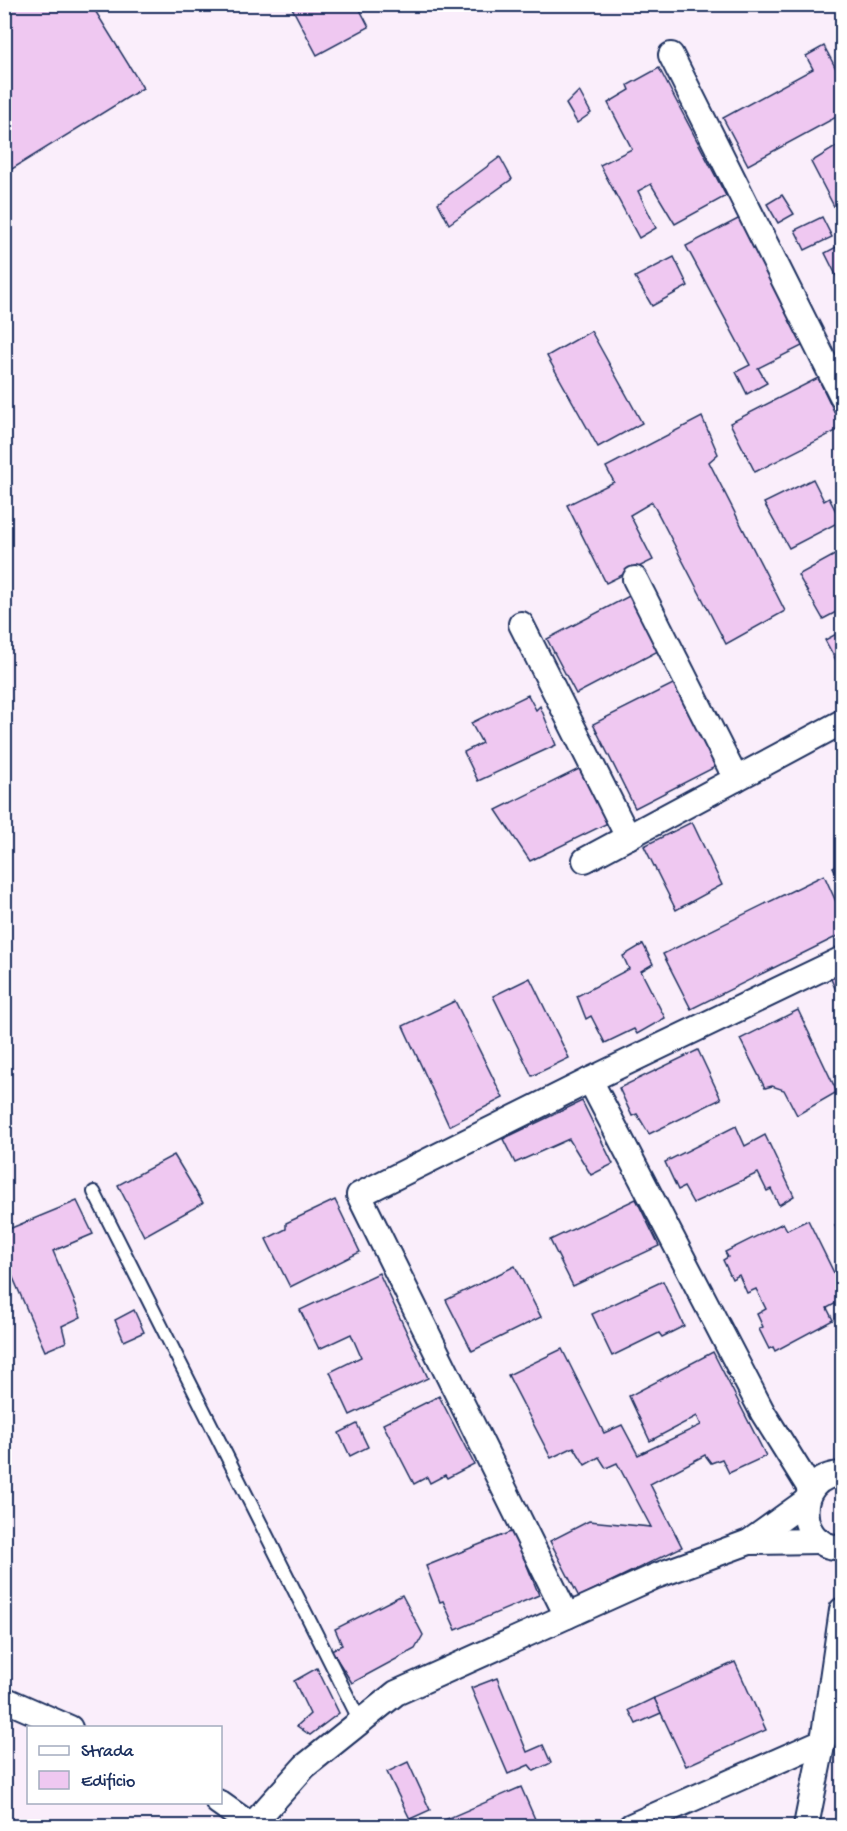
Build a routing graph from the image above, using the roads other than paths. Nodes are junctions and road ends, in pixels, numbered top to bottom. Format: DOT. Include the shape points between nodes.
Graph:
graph roads {
  1 [pos="671,55"];
  2 [pos="843,396"];
  3 [pos="635,579"];
  4 [pos="521,624"];
  5 [pos="843,722"];
  6 [pos="736,779"];
  7 [pos="628,837"];
  8 [pos="585,860"];
  9 [pos="843,959"];
  10 [pos="590,1080"];
  11 [pos="94,1192"];
  12 [pos="840,1471"];
  13 [pos="808,1495"];
  14 [pos="749,1542"];
  15 [pos="831,1544"];
  16 [pos="843,1610"];
  17 [pos="567,1616"];
  18 [pos="4,1699"];
  19 [pos="360,1721"];
  20 [pos="65,1726"];
  21 [pos="823,1741"];
  22 [pos="219,1804"];
  23 [pos="252,1826"];
  24 [pos="631,1827"];
  25 [pos="806,1827"];
  1 -- 2 [label="street"];
  3 -- 6 [label="street"];
  4 -- 7 [label="street"];
  5 -- 6 [label="street"];
  6 -- 7 [label="street"];
  7 -- 8 [label="street"];
  9 -- 10 [label="street"];
  10 -- 13 [label="street"];
  10 -- 17 [label="street" via="359,1196"];
  11 -- 19 [label="lane"];
  12 -- 13 [label="street" via="820,1480"];
  13 -- 14 [label="street"];
  13 -- 15 [label="street" via="805,1514 811,1532"];
  14 -- 15 [label="street"];
  14 -- 17 [label="street" via="656,1576"];
  16 -- 21 [label="street"];
  17 -- 19 [label="street" via="396,1693"];
  18 -- 20 [label="street"];
  19 -- 23 [label="street" via="305,1766"];
  21 -- 24 [label="street"];
  21 -- 25 [label="street"];
  22 -- 23 [label="street"];
}
